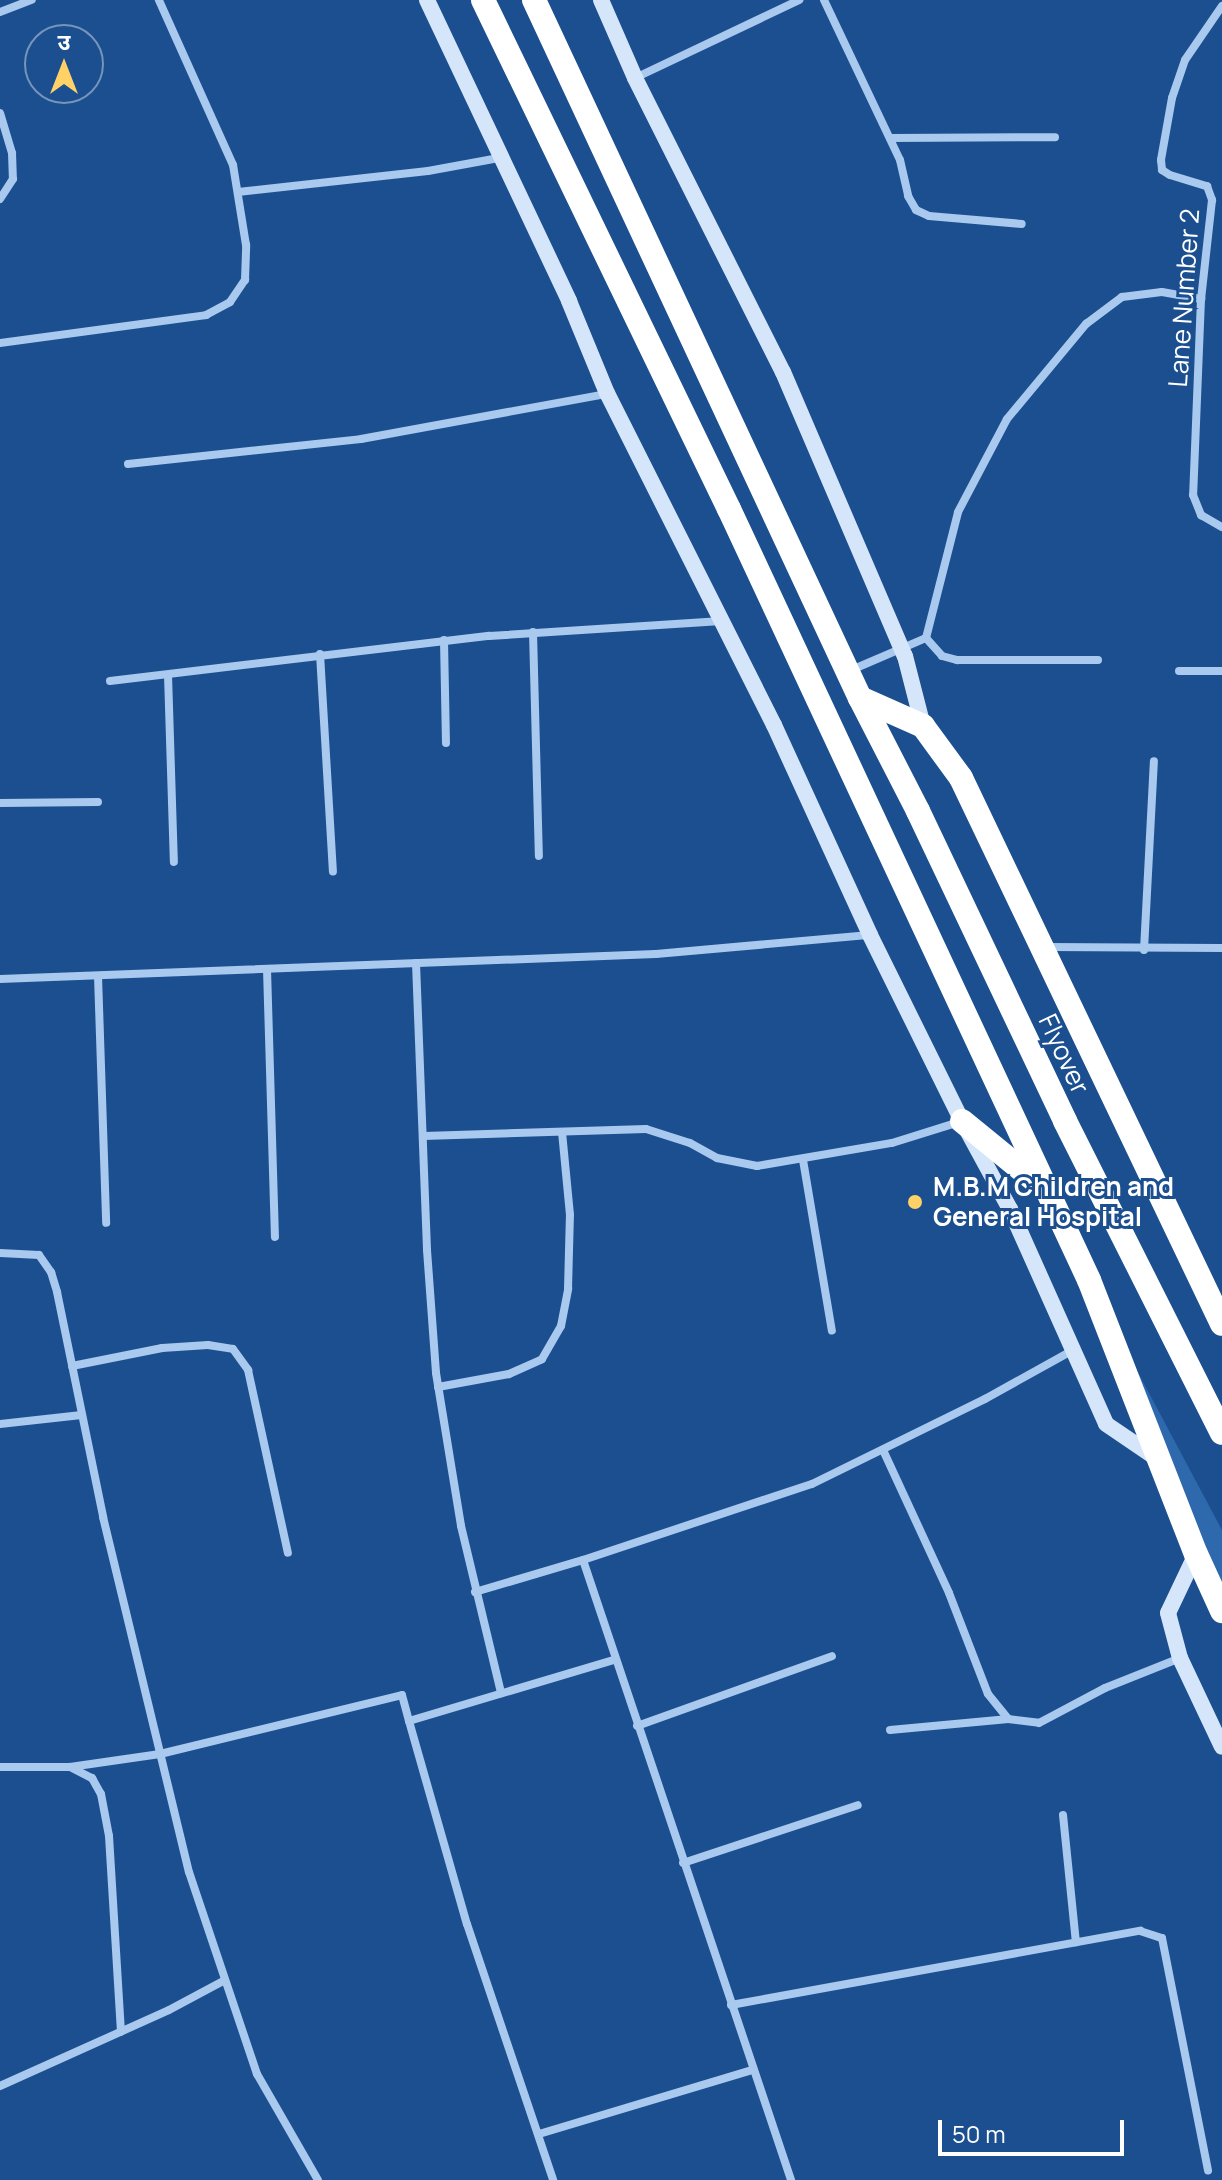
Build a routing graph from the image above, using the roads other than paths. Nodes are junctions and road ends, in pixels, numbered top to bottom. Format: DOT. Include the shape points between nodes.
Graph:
graph roads {
  1 [pos="32,0"];
  2 [pos="159,0"];
  3 [pos="427,0"];
  4 [pos="483,0"];
  5 [pos="534,0"];
  6 [pos="601,0"];
  7 [pos="799,0"];
  8 [pos="824,0"];
  9 [pos="1222,6"];
  10 [pos="0,12"];
  11 [pos="635,78"];
  12 [pos="0,113"];
  13 [pos="1055,137"];
  14 [pos="890,138"];
  15 [pos="499,158"];
  16 [pos="238,192"];
  17 [pos="0,199"];
  18 [pos="1022,224"];
  19 [pos="1201,299"];
  20 [pos="0,343"];
  21 [pos="607,393"];
  22 [pos="128,464"];
  23 [pos="1222,527"];
  24 [pos="722,621"];
  25 [pos="533,632"];
  26 [pos="926,638"];
  27 [pos="444,640"];
  28 [pos="901,647"];
  29 [pos="320,654"];
  30 [pos="1098,660"];
  31 [pos="1179,671"];
  32 [pos="1222,671"];
  33 [pos="848,672"];
  34 [pos="168,675"];
  35 [pos="110,681"];
  36 [pos="860,698"];
  37 [pos="923,726"];
  38 [pos="446,743"];
  39 [pos="1154,761"];
  40 [pos="98,802"];
  41 [pos="0,803"];
  42 [pos="539,856"];
  43 [pos="174,862"];
  44 [pos="333,872"];
  45 [pos="870,935"];
  46 [pos="1040,947"];
  47 [pos="1222,948"];
  48 [pos="1144,950"];
  49 [pos="416,963"];
  50 [pos="267,969"];
  51 [pos="98,976"];
  52 [pos="0,979"];
  53 [pos="962,1121"];
  54 [pos="562,1132"];
  55 [pos="424,1136"];
  56 [pos="803,1160"];
  57 [pos="1048,1191"];
  58 [pos="106,1223"];
  59 [pos="275,1237"];
  60 [pos="0,1253"];
  61 [pos="1222,1324"];
  62 [pos="832,1331"];
  63 [pos="1075,1349"];
  64 [pos="72,1366"];
  65 [pos="438,1387"];
  66 [pos="82,1415"];
  67 [pos="0,1424"];
  68 [pos="1222,1433"];
  69 [pos="883,1450"];
  70 [pos="1163,1462"];
  71 [pos="288,1553"];
  72 [pos="1196,1554"];
  73 [pos="583,1560"];
  74 [pos="475,1592"];
  75 [pos="1222,1611"];
  76 [pos="832,1656"];
  77 [pos="1180,1658"];
  78 [pos="614,1660"];
  79 [pos="501,1693"];
  80 [pos="1008,1719"];
  81 [pos="409,1721"];
  82 [pos="637,1726"];
  83 [pos="890,1730"];
  84 [pos="1222,1747"];
  85 [pos="160,1754"];
  86 [pos="0,1767"];
  87 [pos="70,1767"];
  88 [pos="858,1805"];
  89 [pos="1063,1815"];
  90 [pos="683,1863"];
  91 [pos="1076,1942"];
  92 [pos="223,1981"];
  93 [pos="731,2005"];
  94 [pos="121,2032"];
  95 [pos="753,2070"];
  96 [pos="0,2086"];
  97 [pos="539,2134"];
  98 [pos="1208,2170"];
  99 [pos="318,2180"];
  100 [pos="553,2180"];
  101 [pos="791,2180"];
  1 -- 10 [label="street"];
  2 -- 16 [label="street" via="233,165"];
  3 -- 15 [label="street"];
  4 -- 57 [label="highway" via="729,509"];
  5 -- 33 [label="highway, Flyover"];
  6 -- 11 [label="street"];
  7 -- 11 [label="street"];
  8 -- 14 [label="street"];
  9 -- 19 [label="street, Lane Number 2" via="1185,60 1161,160 1162,170 1170,175 1207,186 1212,200"];
  11 -- 28 [label="street" via="783,372"];
  12 -- 17 [label="street" via="12,153 13,179"];
  13 -- 14 [label="street"];
  14 -- 18 [label="street" via="916,210 929,216"];
  15 -- 16 [label="street"];
  15 -- 21 [label="street"];
  16 -- 20 [label="street" via="245,280 230,302 206,315"];
  19 -- 23 [label="street, Lane Number 2" via="1193,495 1201,515"];
  19 -- 26 [label="street" via="1162,292 1122,297 1086,324 1007,419 958,512"];
  21 -- 22 [label="street" via="361,439"];
  21 -- 24 [label="street"];
  24 -- 25 [label="street"];
  24 -- 45 [label="street"];
  25 -- 27 [label="street"];
  25 -- 42 [label="street"];
  26 -- 28 [label="street"];
  26 -- 30 [label="street" via="942,656 957,660"];
  27 -- 29 [label="street"];
  27 -- 38 [label="street"];
  28 -- 33 [label="street"];
  28 -- 37 [label="street"];
  29 -- 34 [label="street"];
  29 -- 44 [label="street"];
  31 -- 32 [label="street"];
  33 -- 36 [label="highway, Flyover"];
  34 -- 35 [label="street"];
  34 -- 43 [label="street"];
  36 -- 37 [label="highway"];
  36 -- 68 [label="highway, Flyover"];
  37 -- 46 [label="highway" via="961,778"];
  39 -- 48 [label="street"];
  40 -- 41 [label="street"];
  45 -- 49 [label="street" via="656,954"];
  45 -- 53 [label="street"];
  46 -- 48 [label="street"];
  46 -- 61 [label="highway"];
  47 -- 48 [label="street"];
  49 -- 50 [label="street"];
  49 -- 55 [label="street"];
  50 -- 51 [label="street"];
  50 -- 59 [label="street"];
  51 -- 52 [label="street"];
  51 -- 58 [label="street"];
  53 -- 56 [label="street" via="892,1143"];
  53 -- 57 [label="highway"];
  53 -- 63 [label="street"];
  54 -- 55 [label="street"];
  54 -- 56 [label="street" via="646,1129 717,1158 757,1166"];
  54 -- 65 [label="street" via="570,1215 561,1326 542,1359 509,1374"];
  55 -- 65 [label="street"];
  56 -- 62 [label="street"];
  57 -- 70 [label="highway"];
  60 -- 64 [label="street" via="39,1255 51,1272"];
  63 -- 69 [label="street"];
  63 -- 70 [label="street" via="1106,1424"];
  64 -- 66 [label="street"];
  64 -- 71 [label="street" via="162,1348 233,1349 248,1370"];
  65 -- 74 [label="street"];
  66 -- 67 [label="street"];
  66 -- 85 [label="street"];
  69 -- 73 [label="street" via="812,1484"];
  69 -- 80 [label="street" via="949,1593 988,1694"];
  70 -- 72 [label="highway"];
  72 -- 75 [label="highway"];
  72 -- 77 [label="street" via="1168,1613"];
  73 -- 74 [label="street"];
  73 -- 78 [label="street"];
  74 -- 79 [label="street"];
  76 -- 82 [label="street"];
  77 -- 80 [label="street" via="1105,1688 1039,1723"];
  77 -- 84 [label="street"];
  78 -- 79 [label="street"];
  78 -- 82 [label="street"];
  79 -- 81 [label="street"];
  80 -- 83 [label="street"];
  81 -- 85 [label="street" via="402,1695"];
  81 -- 97 [label="street" via="467,1924"];
  82 -- 90 [label="street"];
  85 -- 87 [label="street"];
  85 -- 92 [label="street"];
  86 -- 87 [label="street"];
  87 -- 94 [label="street" via="92,1778 101,1794 109,1836"];
  88 -- 90 [label="street"];
  89 -- 91 [label="street"];
  90 -- 93 [label="street"];
  91 -- 93 [label="street"];
  91 -- 98 [label="street" via="1140,1931 1162,1938"];
  92 -- 94 [label="street"];
  92 -- 99 [label="street" via="257,2074"];
  93 -- 95 [label="street"];
  94 -- 96 [label="street"];
  95 -- 97 [label="street"];
  95 -- 101 [label="street"];
  97 -- 100 [label="street"];
}
